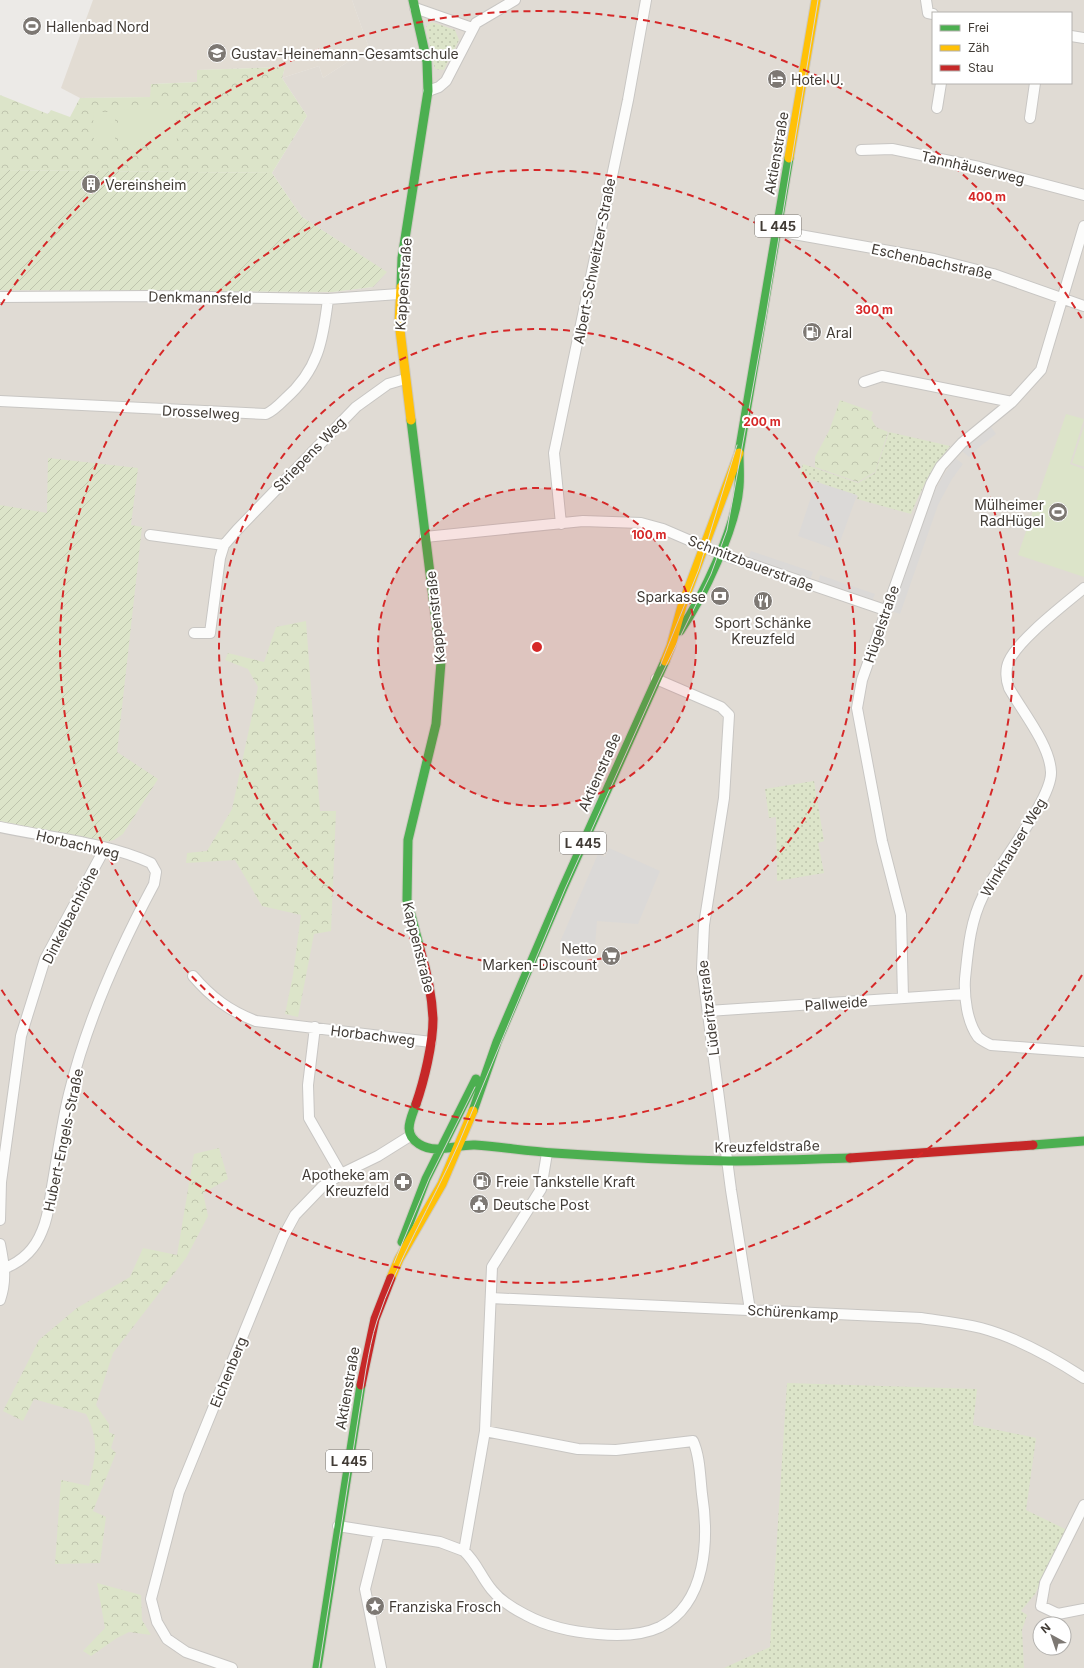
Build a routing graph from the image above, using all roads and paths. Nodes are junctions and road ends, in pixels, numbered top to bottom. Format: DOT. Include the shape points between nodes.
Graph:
graph roads {
  1 [pos="515,0"];
  2 [pos="646,0"];
  3 [pos="816,0"];
  4 [pos="926,0"];
  5 [pos="414,4"];
  6 [pos="932,14"];
  7 [pos="472,28"];
  8 [pos="1072,36"];
  9 [pos="1084,38"];
  10 [pos="941,84"];
  11 [pos="1036,84"];
  12 [pos="428,92"];
  13 [pos="937,108"];
  14 [pos="1030,118"];
  15 [pos="861,150"];
  16 [pos="1084,195"];
  17 [pos="1084,226"];
  18 [pos="777,232"];
  19 [pos="399,294"];
  20 [pos="0,297"];
  21 [pos="328,299"];
  22 [pos="1063,299"];
  23 [pos="1084,306"];
  24 [pos="405,379"];
  25 [pos="864,382"];
  26 [pos="0,401"];
  27 [pos="1012,402"];
  28 [pos="739,452"];
  29 [pos="561,524"];
  30 [pos="150,535"];
  31 [pos="425,537"];
  32 [pos="224,545"];
  33 [pos="704,547"];
  34 [pos="721,554"];
  35 [pos="1084,588"];
  36 [pos="885,610"];
  37 [pos="194,633"];
  38 [pos="671,646"];
  39 [pos="656,679"];
  40 [pos="0,827"];
  41 [pos="105,848"];
  42 [pos="153,866"];
  43 [pos="193,976"];
  44 [pos="964,994"];
  45 [pos="903,998"];
  46 [pos="708,1011"];
  47 [pos="315,1027"];
  48 [pos="431,1042"];
  49 [pos="498,1042"];
  50 [pos="1084,1052"];
  51 [pos="410,1136"];
  52 [pos="1084,1142"];
  53 [pos="460,1145"];
  54 [pos="440,1149"];
  55 [pos="547,1153"];
  56 [pos="729,1161"];
  57 [pos="341,1174"];
  58 [pos="0,1220"];
  59 [pos="0,1244"];
  60 [pos="399,1259"];
  61 [pos="5,1268"];
  62 [pos="491,1298"];
  63 [pos="0,1300"];
  64 [pos="750,1310"];
  65 [pos="1084,1378"];
  66 [pos="485,1431"];
  67 [pos="1084,1505"];
  68 [pos="338,1526"];
  69 [pos="379,1533"];
  70 [pos="464,1551"];
  71 [pos="1084,1609"];
  72 [pos="232,1668"];
  73 [pos="316,1668"];
  74 [pos="381,1668"];
  1 -- 7 [label="street" via="476,23"];
  2 -- 29 [label="street, Albert-Schweitzer-Straße" via="628,100 554,453"];
  3 -- 18 [label="main road, Aktienstraße / L 445"];
  4 -- 6 [label="street" via="928,13"];
  5 -- 7 [label="street"];
  5 -- 12 [label="main road, Kappenstraße" via="427,62"];
  7 -- 12 [label="street" via="446,81"];
  8 -- 9 [label="street"];
  10 -- 13 [label="street"];
  11 -- 14 [label="street"];
  12 -- 19 [label="main road, Kappenstraße" via="402,258"];
  15 -- 16 [label="street, Tannhäuserweg" via="899,151 979,167"];
  17 -- 22 [label="street, Hügelstraße"];
  18 -- 22 [label="street, Eschenbachstraße" via="934,259 993,274"];
  18 -- 28 [label="main road, Aktienstraße / L 445"];
  19 -- 21 [label="street, Denkmannsfeld"];
  19 -- 24 [label="main road, Kappenstraße" via="399,333"];
  20 -- 21 [label="street, Denkmannsfeld"];
  21 -- 26 [label="street, Drosselweg" via="323,336 310,369 297,388 266,414"];
  22 -- 23 [label="street, Eschenbachstraße"];
  22 -- 27 [label="street, Hügelstraße" via="1041,370"];
  24 -- 31 [label="main road, Kappenstraße"];
  24 -- 32 [label="street, Striepens Weg" via="388,384 356,407"];
  25 -- 27 [label="street" via="882,376"];
  27 -- 36 [label="street, Hügelstraße" via="962,443 941,466 931,484"];
  28 -- 33 [label="main road, Aktienstraße / L 445"];
  28 -- 34 [label="main road, Aktienstraße / L 445" via="739,488"];
  29 -- 31 [label="street, Schmitzbauerstraße"];
  29 -- 33 [label="street, Schmitzbauerstraße" via="600,521 641,523 663,529"];
  30 -- 32 [label="street"];
  31 -- 48 [label="main road, Kappenstraße" via="440,649 440,688 436,724 410,832 407,900 430,986 433,1020"];
  32 -- 37 [label="street, Striepens Weg" via="210,633"];
  33 -- 34 [label="street, Schmitzbauerstraße"];
  33 -- 38 [label="main road, Aktienstraße / L 445" via="682,606"];
  34 -- 36 [label="street, Schmitzbauerstraße"];
  34 -- 38 [label="main road, Aktienstraße / L 445" via="691,615"];
  35 -- 44 [label="street, Winkhauser Weg" via="1019,645 1008,663 1006,682 1041,742 1048,757 1051,773 1042,801 983,896 970,931"];
  36 -- 45 [label="street, Hügelstraße" via="862,680 857,708 882,841 901,915"];
  38 -- 39 [label="main road, Aktienstraße / L 445"];
  39 -- 46 [label="street, Lüderitzstraße" via="728,712 724,798 702,946 704,990"];
  39 -- 49 [label="main road, Aktienstraße / L 445"];
  40 -- 41 [label="street, Horbachweg"];
  41 -- 42 [label="street, Horbachweg" via="147,861"];
  41 -- 58 [label="street, Dinkelbachhöhe" via="45,959 21,1036 1,1182"];
  42 -- 61 [label="street, Hubert-Engels-Straße" via="156,880 100,994 72,1083 42,1231 24,1258"];
  43 -- 47 [label="street, Horbachweg" via="208,993 241,1015 256,1021"];
  44 -- 45 [label="street, Pallweide"];
  44 -- 50 [label="street, Winkhauser Weg" via="972,1025 979,1038 991,1045"];
  45 -- 46 [label="street, Pallweide"];
  46 -- 56 [label="street, Lüderitzstraße"];
  47 -- 48 [label="street, Horbachweg"];
  47 -- 57 [label="street, Horbachweg" via="308,1085 309,1118"];
  48 -- 51 [label="main road, Kappenstraße" via="426,1079 408,1129"];
  49 -- 53 [label="main road, Aktienstraße / L 445"];
  49 -- 54 [label="main road, Aktienstraße / L 445" via="486,1057"];
  51 -- 54 [label="main road" via="426,1147"];
  51 -- 57 [label="street, Eichenberg" via="378,1156"];
  52 -- 56 [label="main road, Kreuzfeldstraße" via="865,1158"];
  53 -- 54 [label="main road, Kreuzfeldstraße"];
  53 -- 55 [label="main road, Kreuzfeldstraße"];
  53 -- 60 [label="main road, Aktienstraße / L 445" via="442,1184"];
  54 -- 60 [label="main road, Aktienstraße / L 445" via="407,1226"];
  55 -- 56 [label="main road, Kreuzfeldstraße"];
  55 -- 62 [label="street" via="541,1189 494,1262"];
  56 -- 64 [label="street, Lüderitzstraße" via="731,1190"];
  57 -- 72 [label="street, Eichenberg" via="307,1201 295,1215 283,1237 179,1492 155,1579 151,1598 153,1611 156,1622 167,1639 186,1652"];
  59 -- 61 [label="street"];
  60 -- 68 [label="main road, Aktienstraße / L 445" via="367,1347"];
  61 -- 63 [label="street"];
  62 -- 64 [label="street, Schürenkamp"];
  62 -- 66 [label="street"];
  64 -- 65 [label="street, Schürenkamp" via="921,1318 957,1323 983,1329 1020,1343 1060,1362"];
  66 -- 70 [label="street"];
  66 -- 70 [label="street" via="578,1449 616,1450 693,1441 705,1514 703,1562 690,1597 670,1620 649,1631 621,1636 581,1633 549,1626 511,1606 492,1591 474,1561"];
  67 -- 71 [label="street" via="1045,1583 1041,1606 1058,1614"];
  68 -- 69 [label="street"];
  68 -- 73 [label="main road, Aktienstraße / L 445"];
  69 -- 70 [label="street" via="440,1542"];
  69 -- 74 [label="street" via="365,1589"];
}
